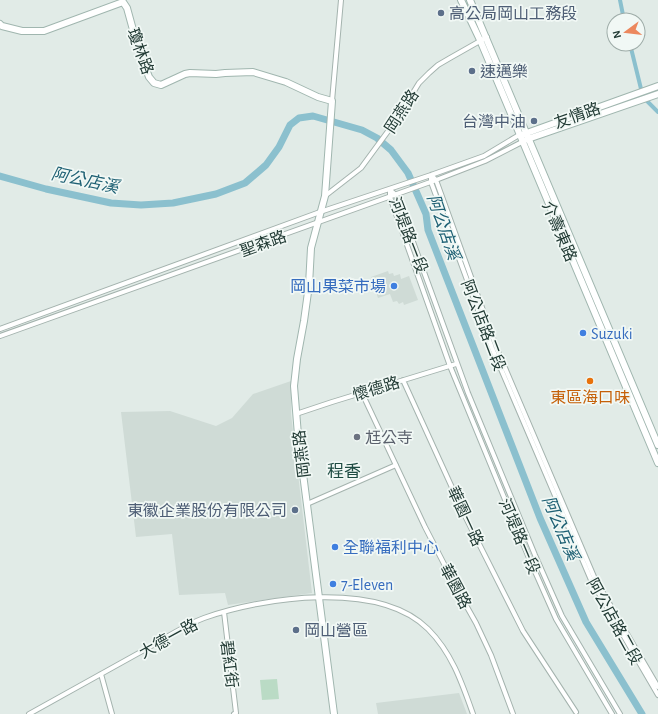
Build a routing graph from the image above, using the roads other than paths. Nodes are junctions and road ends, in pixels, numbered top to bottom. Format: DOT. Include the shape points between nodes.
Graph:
graph roads {
  1 [pos="341,0"];
  2 [pos="461,0"];
  3 [pos="470,0"];
  4 [pos="0,24"];
  5 [pos="487,37"];
  6 [pos="480,40"];
  7 [pos="658,86"];
  8 [pos="658,94"];
  9 [pos="332,102"];
  10 [pos="519,135"];
  11 [pos="525,138"];
  12 [pos="431,175"];
  13 [pos="436,180"];
  14 [pos="429,183"];
  15 [pos="390,190"];
  16 [pos="398,194"];
  17 [pos="325,196"];
  18 [pos="390,197"];
  19 [pos="320,212"];
  20 [pos="318,224"];
  21 [pos="0,330"];
  22 [pos="0,336"];
  23 [pos="456,364"];
  24 [pos="450,366"];
  25 [pos="403,380"];
  26 [pos="362,393"];
  27 [pos="296,414"];
  28 [pos="658,445"];
  29 [pos="658,463"];
  30 [pos="396,465"];
  31 [pos="306,504"];
  32 [pos="319,597"];
  33 [pos="224,612"];
  34 [pos="101,674"];
  35 [pos="658,687"];
  36 [pos="658,695"];
  37 [pos="576,712"];
  38 [pos="29,714"];
  39 [pos="112,714"];
  40 [pos="234,714"];
  41 [pos="334,714"];
  42 [pos="473,714"];
  43 [pos="513,714"];
  44 [pos="612,714"];
  45 [pos="620,714"];
  1 -- 9 [label="street"];
  2 -- 6 [label="street"];
  3 -- 5 [label="street, 介壽東路"];
  4 -- 9 [label="street, 瓊林路" via="22,31 44,31 123,2 138,48 154,83 161,85 190,73 253,72 286,82"];
  5 -- 6 [label="street, 岡燕路"];
  5 -- 11 [label="street, 介壽東路"];
  6 -- 10 [label="street"];
  6 -- 17 [label="street, 岡燕路" via="429,72 419,83 372,155 361,168"];
  7 -- 11 [label="street, 友情路"];
  8 -- 11 [label="street, 友情路"];
  9 -- 17 [label="street, 岡燕路"];
  10 -- 11 [label="street, 友情路"];
  10 -- 12 [label="street, 聖森路" via="489,153"];
  11 -- 13 [label="street, 聖森路" via="485,161"];
  11 -- 28 [label="street, 介壽東路"];
  11 -- 29 [label="street, 介壽東路"];
  12 -- 13 [label="street, 阿公店路二段"];
  12 -- 14 [label="street, 阿公店路二段"];
  12 -- 15 [label="street, 聖森路"];
  13 -- 14 [label="street, 聖森路"];
  13 -- 35 [label="street, 阿公店路二段" via="497,349 592,573"];
  14 -- 16 [label="street, 聖森路"];
  14 -- 36 [label="street, 阿公店路二段" via="492,348 591,580"];
  15 -- 16 [label="street, 河堤路一段"];
  15 -- 18 [label="street, 河堤路一段"];
  15 -- 19 [label="street, 聖森路"];
  16 -- 18 [label="street, 聖森路"];
  16 -- 23 [label="street, 河堤路一段"];
  17 -- 19 [label="street, 岡燕路"];
  18 -- 20 [label="street, 聖森路"];
  18 -- 24 [label="street, 河堤路一段"];
  19 -- 20 [label="street, 岡燕路"];
  19 -- 21 [label="street, 聖森路"];
  20 -- 22 [label="street, 聖森路"];
  20 -- 27 [label="street, 岡燕路" via="311,248 305,314 297,359 294,386"];
  23 -- 24 [label="street, 懷德路"];
  23 -- 45 [label="street, 河堤路一段" via="534,555 562,616"];
  24 -- 25 [label="street, 懷德路"];
  24 -- 44 [label="street, 河堤路一段" via="556,619"];
  25 -- 26 [label="street, 懷德路"];
  25 -- 37 [label="street, 華園一路" via="465,516 523,631"];
  26 -- 27 [label="street, 懷德路"];
  26 -- 30 [label="street, 華園路"];
  27 -- 31 [label="street, 岡燕路"];
  30 -- 31 [label="street"];
  30 -- 43 [label="street, 華園路" via="425,527 476,622"];
  31 -- 32 [label="street, 岡燕路"];
  32 -- 33 [label="street, 大德一路" via="255,604"];
  32 -- 41 [label="street, 岡燕路"];
  32 -- 42 [label="street, 大德一路" via="363,599 387,605 425,626 452,660"];
  33 -- 34 [label="street, 大德一路" via="203,618"];
  33 -- 40 [label="street, 碧紅街" via="236,713"];
  34 -- 38 [label="street, 大德一路"];
  34 -- 39 [label="street"];
}
